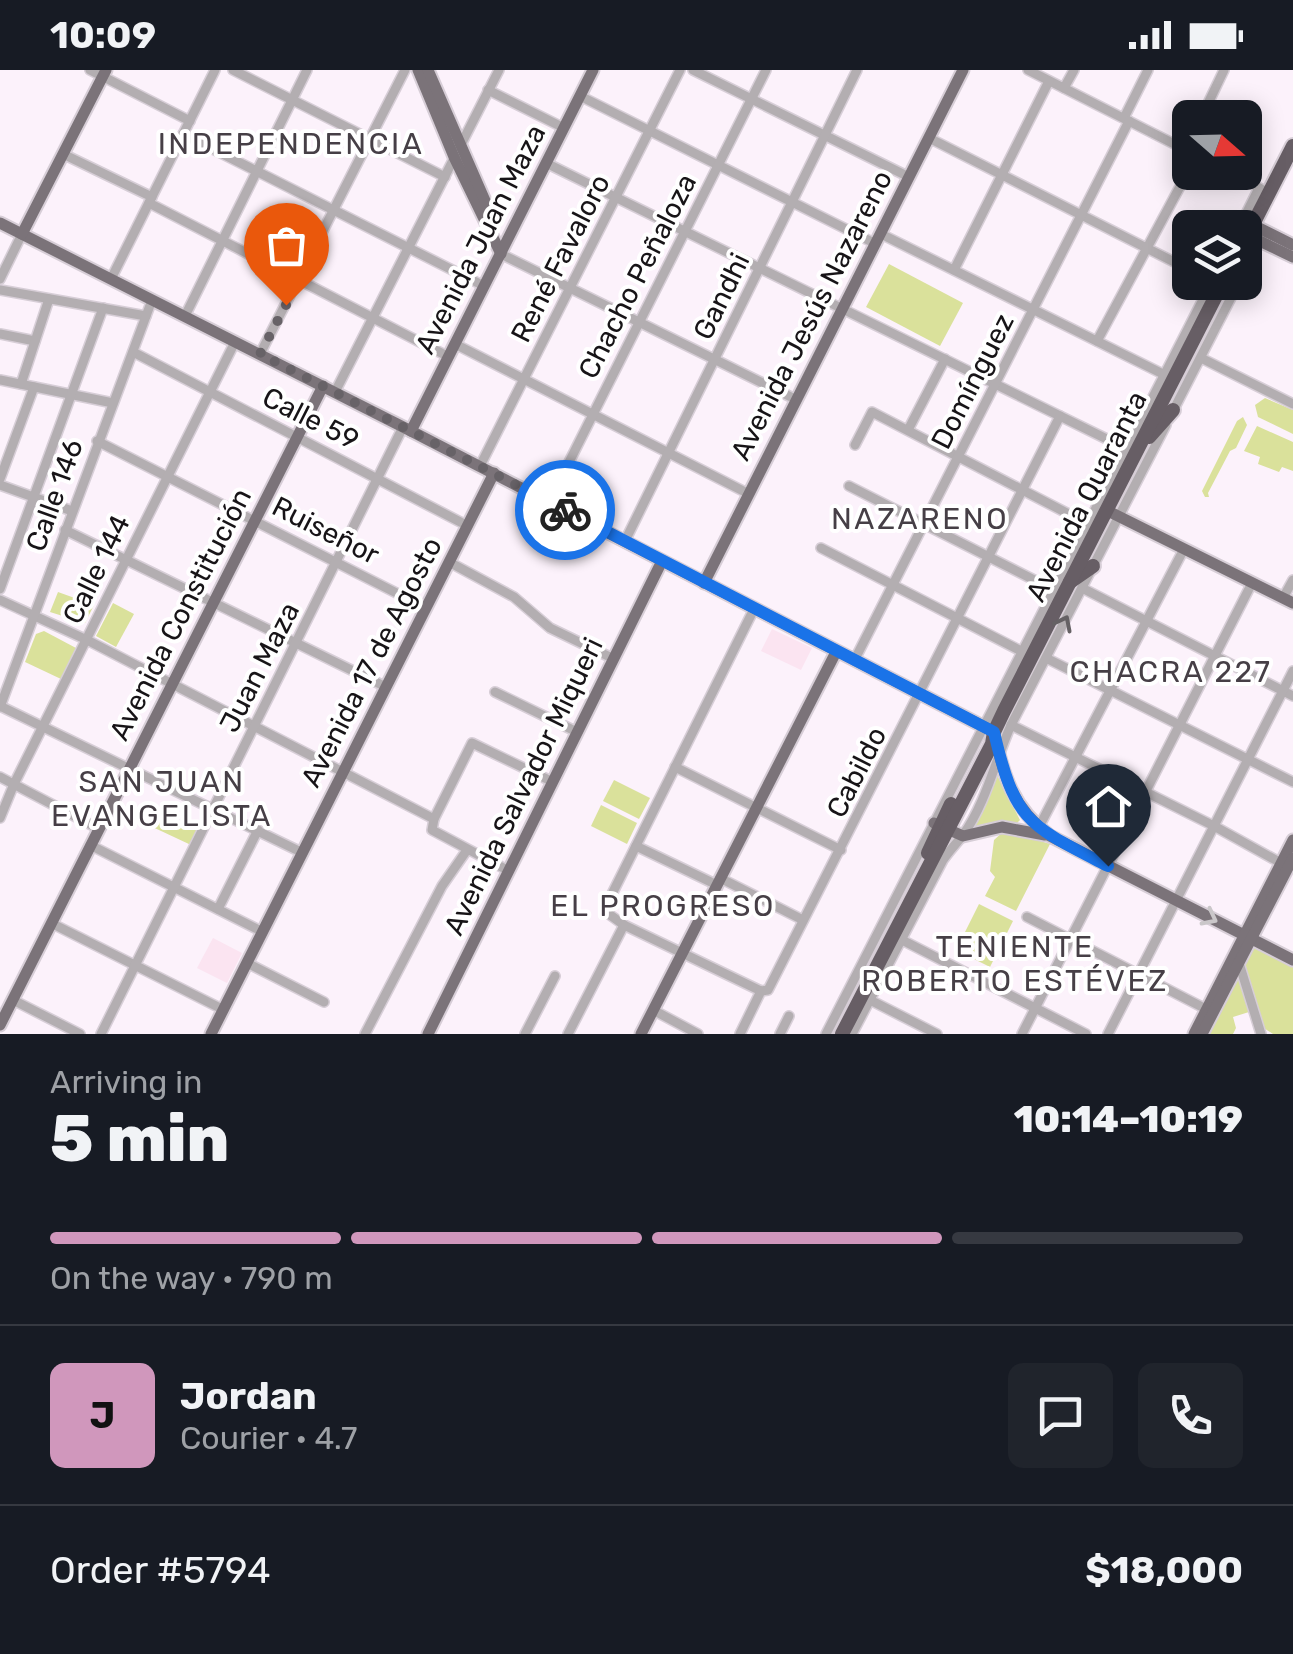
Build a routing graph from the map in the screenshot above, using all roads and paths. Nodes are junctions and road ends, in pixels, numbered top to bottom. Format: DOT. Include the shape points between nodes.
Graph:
graph roads {
  1 [pos="90,70"];
  2 [pos="215,70"];
  3 [pos="234,70"];
  4 [pos="307,70"];
  5 [pos="405,70"];
  6 [pos="418,70"];
  7 [pos="428,70"];
  8 [pos="499,70"];
  9 [pos="593,70"];
  10 [pos="680,70"];
  11 [pos="693,70"];
  12 [pos="766,70"];
  13 [pos="857,70"];
  14 [pos="963,70"];
  15 [pos="1028,70"];
  16 [pos="1074,70"];
  17 [pos="1148,70"];
  18 [pos="1224,70"];
  19 [pos="104,73"];
  20 [pos="1050,81"];
  21 [pos="1064,88"];
  22 [pos="488,90"];
  23 [pos="580,96"];
  24 [pos="751,99"];
  25 [pos="292,100"];
  26 [pos="1209,100"];
  27 [pos="1127,120"];
  28 [pos="190,121"];
  29 [pos="564,128"];
  30 [pos="649,131"];
  31 [pos="183,134"];
  32 [pos="825,136"];
  33 [pos="929,138"];
  34 [pos="370,139"];
  35 [pos="1172,139"];
  36 [pos="1293,146"];
  37 [pos="457,151"];
  38 [pos="63,154"];
  39 [pos="546,163"];
  40 [pos="718,165"];
  41 [pos="257,172"];
  42 [pos="1002,175"];
  43 [pos="444,176"];
  44 [pos="909,178"];
  45 [pos="1178,190"];
  46 [pos="1264,190"];
  47 [pos="616,197"];
  48 [pos="150,200"];
  49 [pos="792,202"];
  50 [pos="334,210"];
  51 [pos="1258,210"];
  52 [pos="1082,215"];
  53 [pos="0,223"];
  54 [pos="685,231"];
  55 [pos="22,234"];
  56 [pos="1262,236"];
  57 [pos="878,239"];
  58 [pos="1262,240"];
  59 [pos="223,243"];
  60 [pos="1293,245"];
  61 [pos="408,248"];
  62 [pos="1147,248"];
  63 [pos="503,250"];
  64 [pos="1293,258"];
  65 [pos="1172,261"];
  66 [pos="759,268"];
  67 [pos="954,270"];
  68 [pos="0,278"];
  69 [pos="111,279"];
  70 [pos="298,280"];
  71 [pos="484,286"];
  72 [pos="571,287"];
  73 [pos="0,290"];
  74 [pos="49,299"];
  75 [pos="152,300"];
  76 [pos="1209,300"];
  77 [pos="1230,300"];
  78 [pos="103,308"];
  79 [pos="843,310"];
  80 [pos="1034,310"];
  81 [pos="146,316"];
  82 [pos="185,316"];
  83 [pos="374,319"];
  84 [pos="640,322"];
  85 [pos="0,334"];
  86 [pos="35,341"];
  87 [pos="1097,341"];
  88 [pos="235,342"];
  89 [pos="455,344"];
  90 [pos="132,352"];
  91 [pos="260,354"];
  92 [pos="449,357"];
  93 [pos="1202,358"];
  94 [pos="944,359"];
  95 [pos="715,360"];
  96 [pos="1169,377"];
  97 [pos="524,379"];
  98 [pos="0,380"];
  99 [pos="21,384"];
  100 [pos="996,384"];
  101 [pos="322,386"];
  102 [pos="34,387"];
  103 [pos="210,392"];
  104 [pos="335,392"];
  105 [pos="72,395"];
  106 [pos="797,400"];
  107 [pos="114,402"];
  108 [pos="1293,404"];
  109 [pos="1174,410"];
  110 [pos="592,414"];
  111 [pos="1060,416"];
  112 [pos="407,429"];
  113 [pos="908,430"];
  114 [pos="297,436"];
  115 [pos="98,441"];
  116 [pos="855,445"];
  117 [pos="1132,449"];
  118 [pos="668,453"];
  119 [pos="958,457"];
  120 [pos="480,466"];
  121 [pos="168,474"];
  122 [pos="494,474"];
  123 [pos="378,478"];
  124 [pos="0,482"];
  125 [pos="849,486"];
  126 [pos="1022,490"];
  127 [pos="750,494"];
  128 [pos="34,497"];
  129 [pos="550,502"];
  130 [pos="72,511"];
  131 [pos="1107,511"];
  132 [pos="256,519"];
  133 [pos="924,524"];
  134 [pos="1088,524"];
  135 [pos="468,526"];
  136 [pos="65,530"];
  137 [pos="625,541"];
  138 [pos="822,548"];
  139 [pos="1184,549"];
  140 [pos="989,556"];
  141 [pos="126,558"];
  142 [pos="337,561"];
  143 [pos="662,561"];
  144 [pos="449,562"];
  145 [pos="1093,566"];
  146 [pos="1293,580"];
  147 [pos="704,583"];
  148 [pos="1252,583"];
  149 [pos="894,585"];
  150 [pos="1076,585"];
  151 [pos="0,589"];
  152 [pos="1054,590"];
  153 [pos="0,600"];
  154 [pos="1288,601"];
  155 [pos="213,603"];
  156 [pos="426,608"];
  157 [pos="754,609"];
  158 [pos="34,615"];
  159 [pos="958,618"];
  160 [pos="1144,620"];
  161 [pos="86,640"];
  162 [pos="296,644"];
  163 [pos="836,652"];
  164 [pos="1031,654"];
  165 [pos="1214,656"];
  166 [pos="614,659"];
  167 [pos="854,662"];
  168 [pos="1293,671"];
  169 [pos="170,686"];
  170 [pos="386,687"];
  171 [pos="1110,688"];
  172 [pos="495,692"];
  173 [pos="920,694"];
  174 [pos="1288,694"];
  175 [pos="0,707"];
  176 [pos="1180,724"];
  177 [pos="44,725"];
  178 [pos="1011,726"];
  179 [pos="254,728"];
  180 [pos="988,729"];
  181 [pos="577,732"];
  182 [pos="998,754"];
  183 [pos="1074,758"];
  184 [pos="1248,759"];
  185 [pos="675,767"];
  186 [pos="130,769"];
  187 [pos="343,775"];
  188 [pos="0,777"];
  189 [pos="553,782"];
  190 [pos="1293,782"];
  191 [pos="14,784"];
  192 [pos="1145,792"];
  193 [pos="756,807"];
  194 [pos="212,808"];
  195 [pos="0,818"];
  196 [pos="432,822"];
  197 [pos="1214,826"];
  198 [pos="1038,828"];
  199 [pos="99,829"];
  200 [pos="946,829"];
  201 [pos="258,830"];
  202 [pos="1050,836"];
  203 [pos="1293,840"];
  204 [pos="90,845"];
  205 [pos="636,846"];
  206 [pos="466,850"];
  207 [pos="841,850"];
  208 [pos="303,853"];
  209 [pos="1289,864"];
  210 [pos="1108,866"];
  211 [pos="509,871"];
  212 [pos="718,882"];
  213 [pos="172,887"];
  214 [pos="1176,900"];
  215 [pos="922,901"];
  216 [pos="218,910"];
  217 [pos="907,911"];
  218 [pos="1027,917"];
  219 [pos="803,920"];
  220 [pos="51,923"];
  221 [pos="624,925"];
  222 [pos="262,932"];
  223 [pos="1248,937"];
  224 [pos="1070,939"];
  225 [pos="902,940"];
  226 [pos="682,953"];
  227 [pos="1293,960"];
  228 [pos="1239,962"];
  229 [pos="247,964"];
  230 [pos="135,965"];
  231 [pos="1139,974"];
  232 [pos="555,976"];
  233 [pos="761,992"];
  234 [pos="870,1000"];
  235 [pos="324,1002"];
  236 [pos="7,1004"];
  237 [pos="1035,1008"];
  238 [pos="1206,1009"];
  239 [pos="224,1010"];
  240 [pos="653,1010"];
  241 [pos="789,1016"];
  242 [pos="0,1025"];
  243 [pos="80,1034"];
  244 [pos="100,1034"];
  245 [pos="212,1034"];
  246 [pos="365,1034"];
  247 [pos="428,1034"];
  248 [pos="525,1034"];
  249 [pos="568,1034"];
  250 [pos="641,1034"];
  251 [pos="698,1034"];
  252 [pos="740,1034"];
  253 [pos="780,1034"];
  254 [pos="826,1034"];
  255 [pos="834,1034"];
  256 [pos="842,1034"];
  257 [pos="852,1034"];
  258 [pos="936,1034"];
  259 [pos="1022,1034"];
  260 [pos="1086,1034"];
  261 [pos="1108,1034"];
  262 [pos="1194,1034"];
  263 [pos="1202,1034"];
  264 [pos="1262,1034"];
  1 -- 19 [label="street"];
  2 -- 28 [label="street"];
  3 -- 25 [label="street"];
  4 -- 25 [label="street"];
  5 -- 34 [label="street"];
  6 -- 37 [label="main road"];
  7 -- 37 [label="main road"];
  8 -- 22 [label="street"];
  9 -- 23 [label="main road, Avenida Juan Maza"];
  10 -- 30 [label="street, René Favaloro"];
  11 -- 24 [label="street"];
  12 -- 24 [label="street, Chacho Peñaloza"];
  13 -- 32 [label="street, Gandhi"];
  14 -- 33 [label="main road, Avenida Jesús Nazareno"];
  15 -- 20 [label="street"];
  16 -- 21 [label="street"];
  17 -- 27 [label="street, Domínguez"];
  18 -- 26 [label="street"];
  19 -- 28 [label="street"];
  19 -- 38 [label="main road"];
  20 -- 21 [label="street"];
  20 -- 42 [label="street"];
  21 -- 27 [label="street"];
  22 -- 29 [label="street"];
  22 -- 37 [label="street"];
  23 -- 29 [label="main road, Avenida Juan Maza"];
  23 -- 30 [label="street"];
  24 -- 32 [label="street"];
  24 -- 40 [label="street, Chacho Peñaloza"];
  25 -- 34 [label="street"];
  25 -- 41 [label="street"];
  27 -- 35 [label="street"];
  27 -- 52 [label="street, Domínguez"];
  28 -- 31 [label="street"];
  29 -- 39 [label="main road, Avenida Juan Maza"];
  30 -- 40 [label="street"];
  30 -- 47 [label="street, René Favaloro"];
  31 -- 41 [label="street"];
  31 -- 48 [label="street"];
  32 -- 44 [label="street"];
  32 -- 49 [label="street, Gandhi"];
  33 -- 42 [label="street"];
  33 -- 44 [label="main road, Avenida Jesús Nazareno"];
  34 -- 43 [label="street"];
  34 -- 50 [label="street"];
  36 -- 46 [label="highway"];
  37 -- 43 [label="street"];
  37 -- 63 [label="main road"];
  38 -- 48 [label="street"];
  38 -- 55 [label="main road"];
  39 -- 47 [label="street"];
  39 -- 63 [label="main road, Avenida Juan Maza"];
  40 -- 49 [label="street"];
  40 -- 54 [label="street, Chacho Peñaloza"];
  41 -- 50 [label="street"];
  41 -- 59 [label="street"];
  42 -- 52 [label="street"];
  42 -- 67 [label="street"];
  43 -- 61 [label="street"];
  44 -- 57 [label="main road, Avenida Jesús Nazareno"];
  45 -- 62 [label="street"];
  46 -- 51 [label="highway"];
  47 -- 54 [label="street"];
  47 -- 72 [label="street, René Favaloro"];
  48 -- 59 [label="street"];
  48 -- 69 [label="street"];
  49 -- 57 [label="street"];
  49 -- 66 [label="street, Gandhi"];
  50 -- 61 [label="street"];
  50 -- 70 [label="street"];
  52 -- 62 [label="street"];
  52 -- 80 [label="street, Domínguez"];
  53 -- 55 [label="main road"];
  54 -- 66 [label="street"];
  54 -- 84 [label="street, Chacho Peñaloza"];
  55 -- 68 [label="street"];
  55 -- 69 [label="main road"];
  56 -- 60 [label="main road"];
  57 -- 67 [label="street"];
  57 -- 79 [label="main road, Avenida Jesús Nazareno"];
  58 -- 64 [label="main road"];
  59 -- 70 [label="street"];
  59 -- 82 [label="street"];
  61 -- 71 [label="street"];
  61 -- 83 [label="street"];
  62 -- 65 [label="street"];
  62 -- 87 [label="street"];
  63 -- 71 [label="main road, Avenida Juan Maza"];
  63 -- 72 [label="street"];
  66 -- 79 [label="street"];
  66 -- 95 [label="street, Gandhi"];
  67 -- 80 [label="street"];
  69 -- 75 [label="main road"];
  70 -- 83 [label="street"];
  70 -- 91 [label="street"];
  71 -- 89 [label="main road, Avenida Juan Maza"];
  72 -- 84 [label="street"];
  72 -- 97 [label="street, René Favaloro"];
  73 -- 74 [label="street"];
  74 -- 78 [label="street"];
  74 -- 86 [label="street"];
  75 -- 81 [label="street, Calle 146"];
  75 -- 82 [label="main road"];
  76 -- 96 [label="highway, Avenida Quaranta"];
  77 -- 93 [label="street"];
  78 -- 81 [label="street"];
  78 -- 105 [label="street"];
  79 -- 94 [label="street"];
  79 -- 106 [label="main road, Avenida Jesús Nazareno"];
  80 -- 87 [label="street"];
  80 -- 100 [label="street, Domínguez"];
  81 -- 90 [label="street, Calle 146"];
  82 -- 88 [label="main road"];
  83 -- 92 [label="street"];
  83 -- 104 [label="street"];
  84 -- 95 [label="street"];
  84 -- 110 [label="street, Chacho Peñaloza"];
  85 -- 86 [label="street"];
  86 -- 99 [label="street"];
  87 -- 96 [label="street"];
  88 -- 91 [label="main road"];
  88 -- 103 [label="street, Calle 144"];
  89 -- 92 [label="main road, Avenida Juan Maza"];
  89 -- 97 [label="street"];
  90 -- 103 [label="street, Calle 59"];
  90 -- 107 [label="street, Calle 146"];
  91 -- 101 [label="main road"];
  92 -- 112 [label="main road, Avenida Juan Maza"];
  93 -- 108 [label="street"];
  93 -- 109 [label="street"];
  94 -- 100 [label="street"];
  94 -- 113 [label="street"];
  95 -- 106 [label="street"];
  95 -- 118 [label="street, Gandhi"];
  96 -- 117 [label="highway, Avenida Quaranta"];
  97 -- 110 [label="street"];
  97 -- 120 [label="street, René Favaloro"];
  98 -- 99 [label="street"];
  99 -- 102 [label="street"];
  100 -- 111 [label="street"];
  100 -- 119 [label="street, Domínguez"];
  101 -- 104 [label="main road"];
  101 -- 114 [label="main road, Avenida Constitución"];
  102 -- 105 [label="street"];
  102 -- 124 [label="street"];
  103 -- 114 [label="street, Calle 59"];
  103 -- 121 [label="street, Calle 144"];
  104 -- 112 [label="main road"];
  105 -- 107 [label="street"];
  105 -- 128 [label="street"];
  106 -- 127 [label="main road, Avenida Jesús Nazareno"];
  107 -- 115 [label="street, Calle 146"];
  109 -- 117 [label="highway"];
  109 -- 131 [label="street"];
  110 -- 118 [label="street"];
  110 -- 129 [label="street, Chacho Peñaloza"];
  111 -- 117 [label="street"];
  111 -- 126 [label="street, Cabildo"];
  112 -- 120 [label="main road"];
  112 -- 123 [label="street, Juan Maza"];
  113 -- 116 [label="street" via="872,412"];
  113 -- 119 [label="street"];
  114 -- 123 [label="street, Calle 59"];
  114 -- 132 [label="main road, Avenida Constitución"];
  115 -- 121 [label="street, Ruiseñor"];
  115 -- 130 [label="street, Calle 146"];
  117 -- 131 [label="highway, Avenida Quaranta"];
  118 -- 127 [label="street"];
  118 -- 137 [label="street, Gandhi"];
  119 -- 126 [label="street"];
  119 -- 133 [label="street, Domínguez"];
  120 -- 122 [label="main road"];
  121 -- 132 [label="street, Ruiseñor"];
  121 -- 141 [label="street, Calle 144"];
  122 -- 129 [label="main road"];
  122 -- 135 [label="main road, Avenida 17 de Agosto"];
  123 -- 135 [label="street, Calle 59"];
  123 -- 142 [label="street, Juan Maza"];
  124 -- 128 [label="street"];
  125 -- 133 [label="street"];
  126 -- 134 [label="street"];
  126 -- 140 [label="street, Cabildo"];
  127 -- 147 [label="main road, Avenida Jesús Nazareno"];
  128 -- 130 [label="street"];
  128 -- 151 [label="street"];
  129 -- 137 [label="main road"];
  130 -- 136 [label="street, Calle 146"];
  131 -- 134 [label="street"];
  131 -- 139 [label="main road"];
  131 -- 145 [label="street"];
  131 -- 150 [label="highway, Avenida Quaranta"];
  132 -- 142 [label="street, Ruiseñor"];
  132 -- 155 [label="main road, Avenida Constitución"];
  133 -- 140 [label="street"];
  133 -- 149 [label="street, Domínguez"];
  134 -- 152 [label="street"];
  135 -- 144 [label="main road, Avenida 17 de Agosto"];
  136 -- 141 [label="street"];
  136 -- 158 [label="street, Calle 146"];
  137 -- 143 [label="main road"];
  138 -- 149 [label="street"];
  139 -- 148 [label="main road"];
  139 -- 160 [label="street"];
  140 -- 152 [label="street"];
  140 -- 159 [label="street, Cabildo"];
  141 -- 155 [label="street"];
  141 -- 161 [label="street, Calle 144"];
  142 -- 156 [label="street, Ruiseñor"];
  142 -- 162 [label="street, Juan Maza"];
  143 -- 147 [label="main road"];
  143 -- 166 [label="main road, Avenida Salvador Miqueri"];
  144 -- 156 [label="main road, Avenida 17 de Agosto"];
  144 -- 166 [label="street" via="514,597 550,628"];
  145 -- 150 [label="highway"];
  146 -- 154 [label="street"];
  147 -- 157 [label="main road"];
  148 -- 154 [label="main road"];
  148 -- 165 [label="street"];
  149 -- 159 [label="street"];
  149 -- 167 [label="street, Domínguez"];
  150 -- 160 [label="street"];
  150 -- 164 [label="highway, Avenida Quaranta"];
  152 -- 164 [label="street"];
  153 -- 158 [label="street"];
  155 -- 162 [label="street"];
  155 -- 169 [label="main road, Avenida Constitución"];
  156 -- 170 [label="main road, Avenida 17 de Agosto"];
  157 -- 163 [label="main road"];
  157 -- 185 [label="street"];
  158 -- 161 [label="street"];
  158 -- 175 [label="street, Calle 146"];
  159 -- 164 [label="street"];
  159 -- 173 [label="street, Cabildo"];
  160 -- 165 [label="street"];
  160 -- 171 [label="street"];
  161 -- 169 [label="street"];
  161 -- 177 [label="street, Calle 144"];
  162 -- 170 [label="street"];
  162 -- 179 [label="street, Juan Maza"];
  163 -- 167 [label="main road"];
  163 -- 193 [label="main road"];
  164 -- 171 [label="street"];
  164 -- 178 [label="street"];
  164 -- 180 [label="highway, Avenida Quaranta"];
  165 -- 174 [label="street"];
  165 -- 176 [label="street"];
  166 -- 181 [label="main road, Avenida Salvador Miqueri"];
  167 -- 173 [label="main road"];
  168 -- 174 [label="street"];
  169 -- 179 [label="street"];
  169 -- 186 [label="main road, Avenida Constitución"];
  170 -- 187 [label="main road, Avenida 17 de Agosto"];
  171 -- 176 [label="street"];
  171 -- 183 [label="street"];
  172 -- 181 [label="street"];
  173 -- 180 [label="main road"];
  173 -- 207 [label="street, Cabildo"];
  174 -- 184 [label="street"];
  175 -- 177 [label="street"];
  176 -- 184 [label="street"];
  176 -- 192 [label="street"];
  177 -- 186 [label="street"];
  177 -- 191 [label="street, Calle 144"];
  178 -- 182 [label="street"];
  178 -- 183 [label="street"];
  179 -- 187 [label="street"];
  179 -- 194 [label="street, Juan Maza"];
  180 -- 182 [label="main road"];
  180 -- 200 [label="highway, Avenida Quaranta" via="992,744"];
  181 -- 189 [label="main road, Avenida Salvador Miqueri"];
  182 -- 198 [label="main road" via="1012,796"];
  182 -- 200 [label="street" via="996,767"];
  183 -- 192 [label="street"];
  183 -- 198 [label="street"];
  184 -- 190 [label="street"];
  184 -- 197 [label="street"];
  185 -- 193 [label="street"];
  185 -- 205 [label="street"];
  186 -- 194 [label="street"];
  186 -- 199 [label="main road, Avenida Constitución"];
  187 -- 196 [label="street"];
  187 -- 208 [label="main road, Avenida 17 de Agosto"];
  188 -- 191 [label="street"];
  189 -- 196 [label="street" via="472,744"];
  189 -- 211 [label="main road, Avenida Salvador Miqueri"];
  191 -- 195 [label="street, Calle 144"];
  191 -- 199 [label="street"];
  192 -- 197 [label="street"];
  192 -- 210 [label="street"];
  193 -- 207 [label="street"];
  193 -- 212 [label="main road"];
  194 -- 201 [label="street"];
  194 -- 213 [label="street, Juan Maza"];
  196 -- 206 [label="street" via="432,830"];
  197 -- 209 [label="street"];
  197 -- 214 [label="street"];
  198 -- 202 [label="main road"];
  199 -- 204 [label="main road, Avenida Constitución"];
  200 -- 202 [label="main road" via="1002,827"];
  200 -- 215 [label="street" via="943,860"];
  200 -- 217 [label="highway, Avenida Quaranta"];
  200 -- 254 [label="street"];
  200 -- 255 [label="highway, Avenida Quaranta"];
  201 -- 208 [label="street"];
  201 -- 216 [label="street"];
  202 -- 210 [label="main road"];
  203 -- 209 [label="main road"];
  204 -- 213 [label="street"];
  204 -- 220 [label="main road, Avenida Constitución"];
  205 -- 212 [label="street"];
  205 -- 221 [label="street" via="606,904 610,918"];
  206 -- 211 [label="street"];
  206 -- 246 [label="street"];
  207 -- 219 [label="street, Cabildo"];
  208 -- 222 [label="main road, Avenida 17 de Agosto"];
  209 -- 223 [label="main road"];
  210 -- 214 [label="main road"];
  210 -- 224 [label="street"];
  211 -- 247 [label="main road, Avenida Salvador Miqueri"];
  212 -- 219 [label="street"];
  212 -- 226 [label="main road"];
  213 -- 216 [label="street"];
  213 -- 230 [label="street, Juan Maza"];
  214 -- 223 [label="main road, one-way"];
  214 -- 231 [label="street"];
  215 -- 217 [label="highway"];
  215 -- 225 [label="street"];
  216 -- 222 [label="street"];
  217 -- 256 [label="highway, Avenida Quaranta"];
  218 -- 224 [label="street"];
  219 -- 233 [label="street, Cabildo" via="768,990"];
  220 -- 230 [label="street"];
  220 -- 236 [label="main road, Avenida Constitución"];
  221 -- 226 [label="street"];
  221 -- 249 [label="street"];
  222 -- 229 [label="main road, Avenida 17 de Agosto"];
  223 -- 227 [label="main road"];
  223 -- 228 [label="main road"];
  223 -- 238 [label="main road"];
  224 -- 231 [label="street"];
  224 -- 237 [label="street"];
  225 -- 234 [label="street"];
  225 -- 237 [label="street"];
  226 -- 233 [label="street"];
  226 -- 240 [label="main road"];
  228 -- 263 [label="main road"];
  228 -- 264 [label="street"];
  229 -- 235 [label="street"];
  229 -- 239 [label="main road, Avenida 17 de Agosto"];
  230 -- 239 [label="street"];
  230 -- 244 [label="street, Juan Maza"];
  231 -- 238 [label="street"];
  231 -- 261 [label="street"];
  232 -- 248 [label="street"];
  233 -- 252 [label="street, Cabildo"];
  234 -- 257 [label="street"];
  234 -- 258 [label="street"];
  236 -- 242 [label="main road, Avenida Constitución"];
  236 -- 243 [label="street"];
  237 -- 259 [label="street"];
  237 -- 260 [label="street"];
  238 -- 262 [label="main road"];
  239 -- 245 [label="main road, Avenida 17 de Agosto"];
  240 -- 250 [label="main road"];
  240 -- 251 [label="street"];
  241 -- 253 [label="street"];
}
